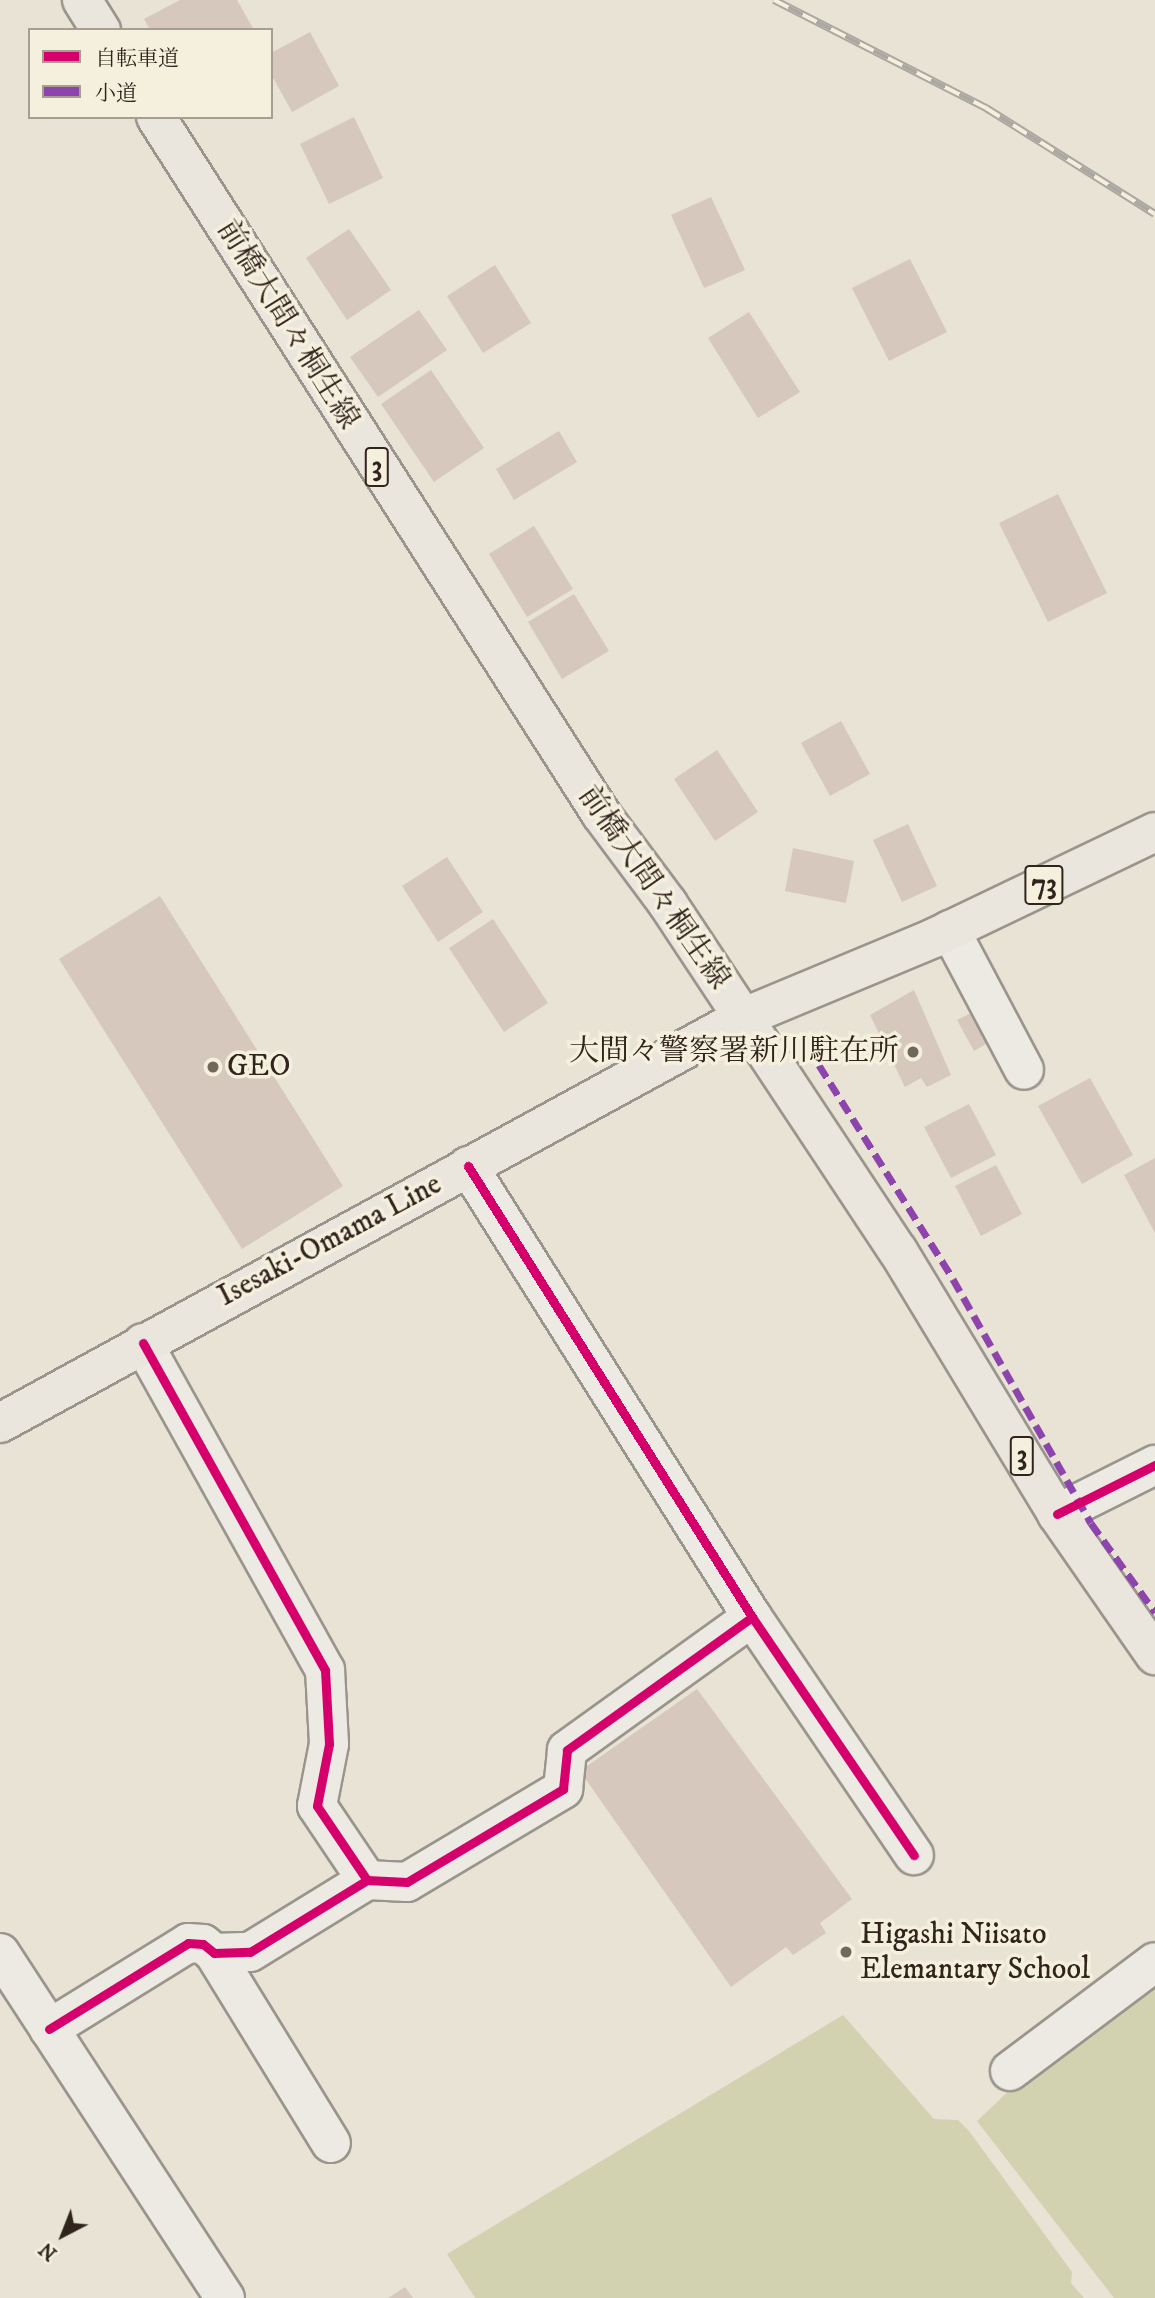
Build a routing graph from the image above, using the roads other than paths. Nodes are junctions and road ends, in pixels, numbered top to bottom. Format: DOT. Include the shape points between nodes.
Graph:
graph roads {
  1 [pos="82,0"];
  2 [pos="100,28"];
  3 [pos="157,119"];
  4 [pos="1155,832"];
  5 [pos="950,930"];
  6 [pos="742,1018"];
  7 [pos="1024,1070"];
  8 [pos="468,1167"];
  9 [pos="143,1343"];
  10 [pos="0,1423"];
  11 [pos="1155,1465"];
  12 [pos="1057,1514"];
  13 [pos="752,1617"];
  14 [pos="1155,1656"];
  15 [pos="914,1854"];
  16 [pos="367,1880"];
  17 [pos="0,1953"];
  18 [pos="214,1953"];
  19 [pos="1155,1962"];
  20 [pos="49,2029"];
  21 [pos="1010,2071"];
  22 [pos="331,2143"];
  23 [pos="225,2298"];
  1 -- 2 [label="main road"];
  3 -- 6 [label="main road, 前橋大間々桐生線 / 3" via="601,814"];
  4 -- 5 [label="main road, Isesaki-Omama Line / 73"];
  5 -- 6 [label="main road, Isesaki-Omama Line / 73"];
  5 -- 7 [label="street"];
  6 -- 8 [label="main road, Isesaki-Omama Line / 73"];
  6 -- 12 [label="main road, 前橋大間々桐生線 / 3" via="898,1251"];
  8 -- 9 [label="main road, Isesaki-Omama Line / 73"];
  8 -- 13 [label="street"];
  9 -- 10 [label="main road, Isesaki-Omama Line / 73"];
  9 -- 16 [label="street" via="326,1670 330,1744 317,1806"];
  11 -- 12 [label="street"];
  12 -- 14 [label="main road, 前橋大間々桐生線 / 3"];
  13 -- 15 [label="street"];
  13 -- 16 [label="street" via="568,1750 563,1789 407,1882"];
  16 -- 18 [label="street" via="250,1952"];
  17 -- 20 [label="street"];
  18 -- 20 [label="street" via="204,1944 188,1943 170,1951"];
  18 -- 22 [label="street"];
  19 -- 21 [label="street"];
  20 -- 23 [label="street"];
}
